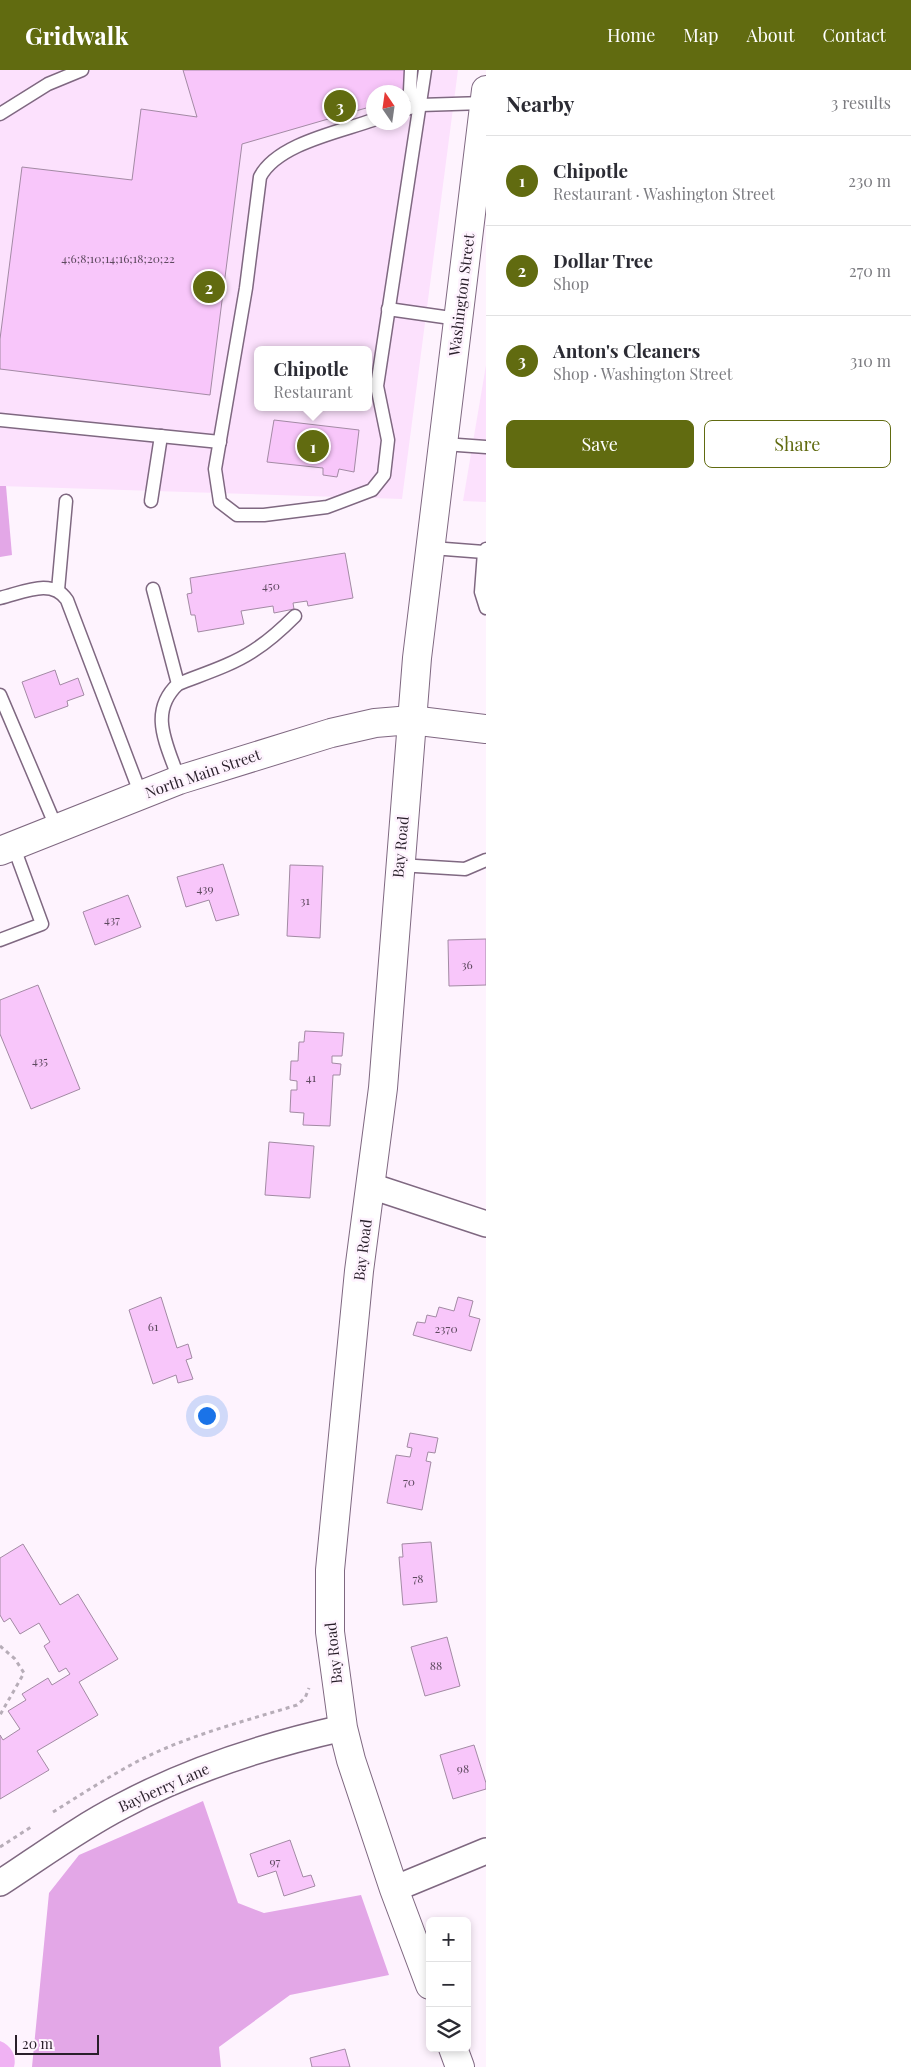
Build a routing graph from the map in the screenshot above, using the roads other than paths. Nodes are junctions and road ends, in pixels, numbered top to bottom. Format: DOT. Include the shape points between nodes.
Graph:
graph roads {
  1 [pos="82,70"];
  2 [pos="411,70"];
  3 [pos="425,70"];
  4 [pos="485,97"];
  5 [pos="420,104"];
  6 [pos="411,107"];
  7 [pos="0,114"];
  8 [pos="366,123"];
  9 [pos="482,167"];
  10 [pos="388,309"];
  11 [pos="458,319"];
  12 [pos="0,420"];
  13 [pos="161,436"];
  14 [pos="220,442"];
  15 [pos="444,444"];
  16 [pos="486,447"];
  17 [pos="66,501"];
  18 [pos="151,501"];
  19 [pos="437,501"];
  20 [pos="432,548"];
  21 [pos="485,550"];
  22 [pos="153,589"];
  23 [pos="58,590"];
  24 [pos="0,598"];
  25 [pos="486,608"];
  26 [pos="295,616"];
  27 [pos="178,684"];
  28 [pos="0,695"];
  29 [pos="411,720"];
  30 [pos="486,729"];
  31 [pos="180,780"];
  32 [pos="141,795"];
  33 [pos="57,829"];
  34 [pos="6,848"];
  35 [pos="486,860"];
  36 [pos="399,865"];
  37 [pos="0,940"];
  38 [pos="371,1186"];
  39 [pos="486,1224"];
  40 [pos="343,1728"];
  41 [pos="486,1851"];
  42 [pos="0,1883"];
  43 [pos="394,1889"];
  44 [pos="426,1975"];
  45 [pos="454,2052"];
  46 [pos="460,2067"];
  1 -- 7 [label="lane" via="48,84"];
  2 -- 5 [label="lane" via="410,90"];
  3 -- 5 [label="lane"];
  4 -- 5 [label="lane"];
  4 -- 9 [label="main road, Washington Street"];
  5 -- 6 [label="lane"];
  5 -- 10 [label="lane"];
  8 -- 14 [label="lane" via="290,148 270,162 260,177 246,288"];
  9 -- 11 [label="main road, Washington Street"];
  10 -- 11 [label="lane"];
  10 -- 14 [label="lane" via="377,386 388,440 384,475 372,490 327,507 237,515 220,502 216,469"];
  11 -- 15 [label="main road, Washington Street"];
  12 -- 13 [label="lane"];
  13 -- 14 [label="lane"];
  13 -- 18 [label="lane"];
  15 -- 16 [label="lane"];
  15 -- 19 [label="main road, Washington Street"];
  17 -- 23 [label="lane"];
  19 -- 20 [label="main road, Bay Road"];
  20 -- 21 [label="lane"];
  20 -- 29 [label="main road, Bay Road"];
  21 -- 25 [label="lane" via="481,592"];
  22 -- 27 [label="lane"];
  23 -- 24 [label="lane" via="44,587"];
  23 -- 32 [label="lane" via="67,600"];
  26 -- 27 [label="lane" via="253,652"];
  27 -- 31 [label="lane" via="166,698 161,717"];
  28 -- 33 [label="lane"];
  29 -- 30 [label="main road, North Main Street"];
  29 -- 31 [label="main road, North Main Street" via="375,723 331,733"];
  29 -- 36 [label="main road, Bay Road"];
  31 -- 32 [label="main road, North Main Street"];
  32 -- 33 [label="main road, North Main Street"];
  33 -- 34 [label="main road, North Main Street"];
  34 -- 37 [label="lane" via="42,924"];
  35 -- 36 [label="lane" via="465,869"];
  36 -- 38 [label="main road, Bay Road"];
  38 -- 39 [label="street"];
  38 -- 40 [label="main road, Bay Road" via="359,1271 330,1570 330,1632"];
  40 -- 42 [label="street, Bayberry Lane" via="231,1759 164,1786 121,1806"];
  40 -- 43 [label="main road, Bay Road"];
  41 -- 43 [label="street"];
  43 -- 44 [label="main road, Bay Road"];
  45 -- 46 [label="main road"];
}
